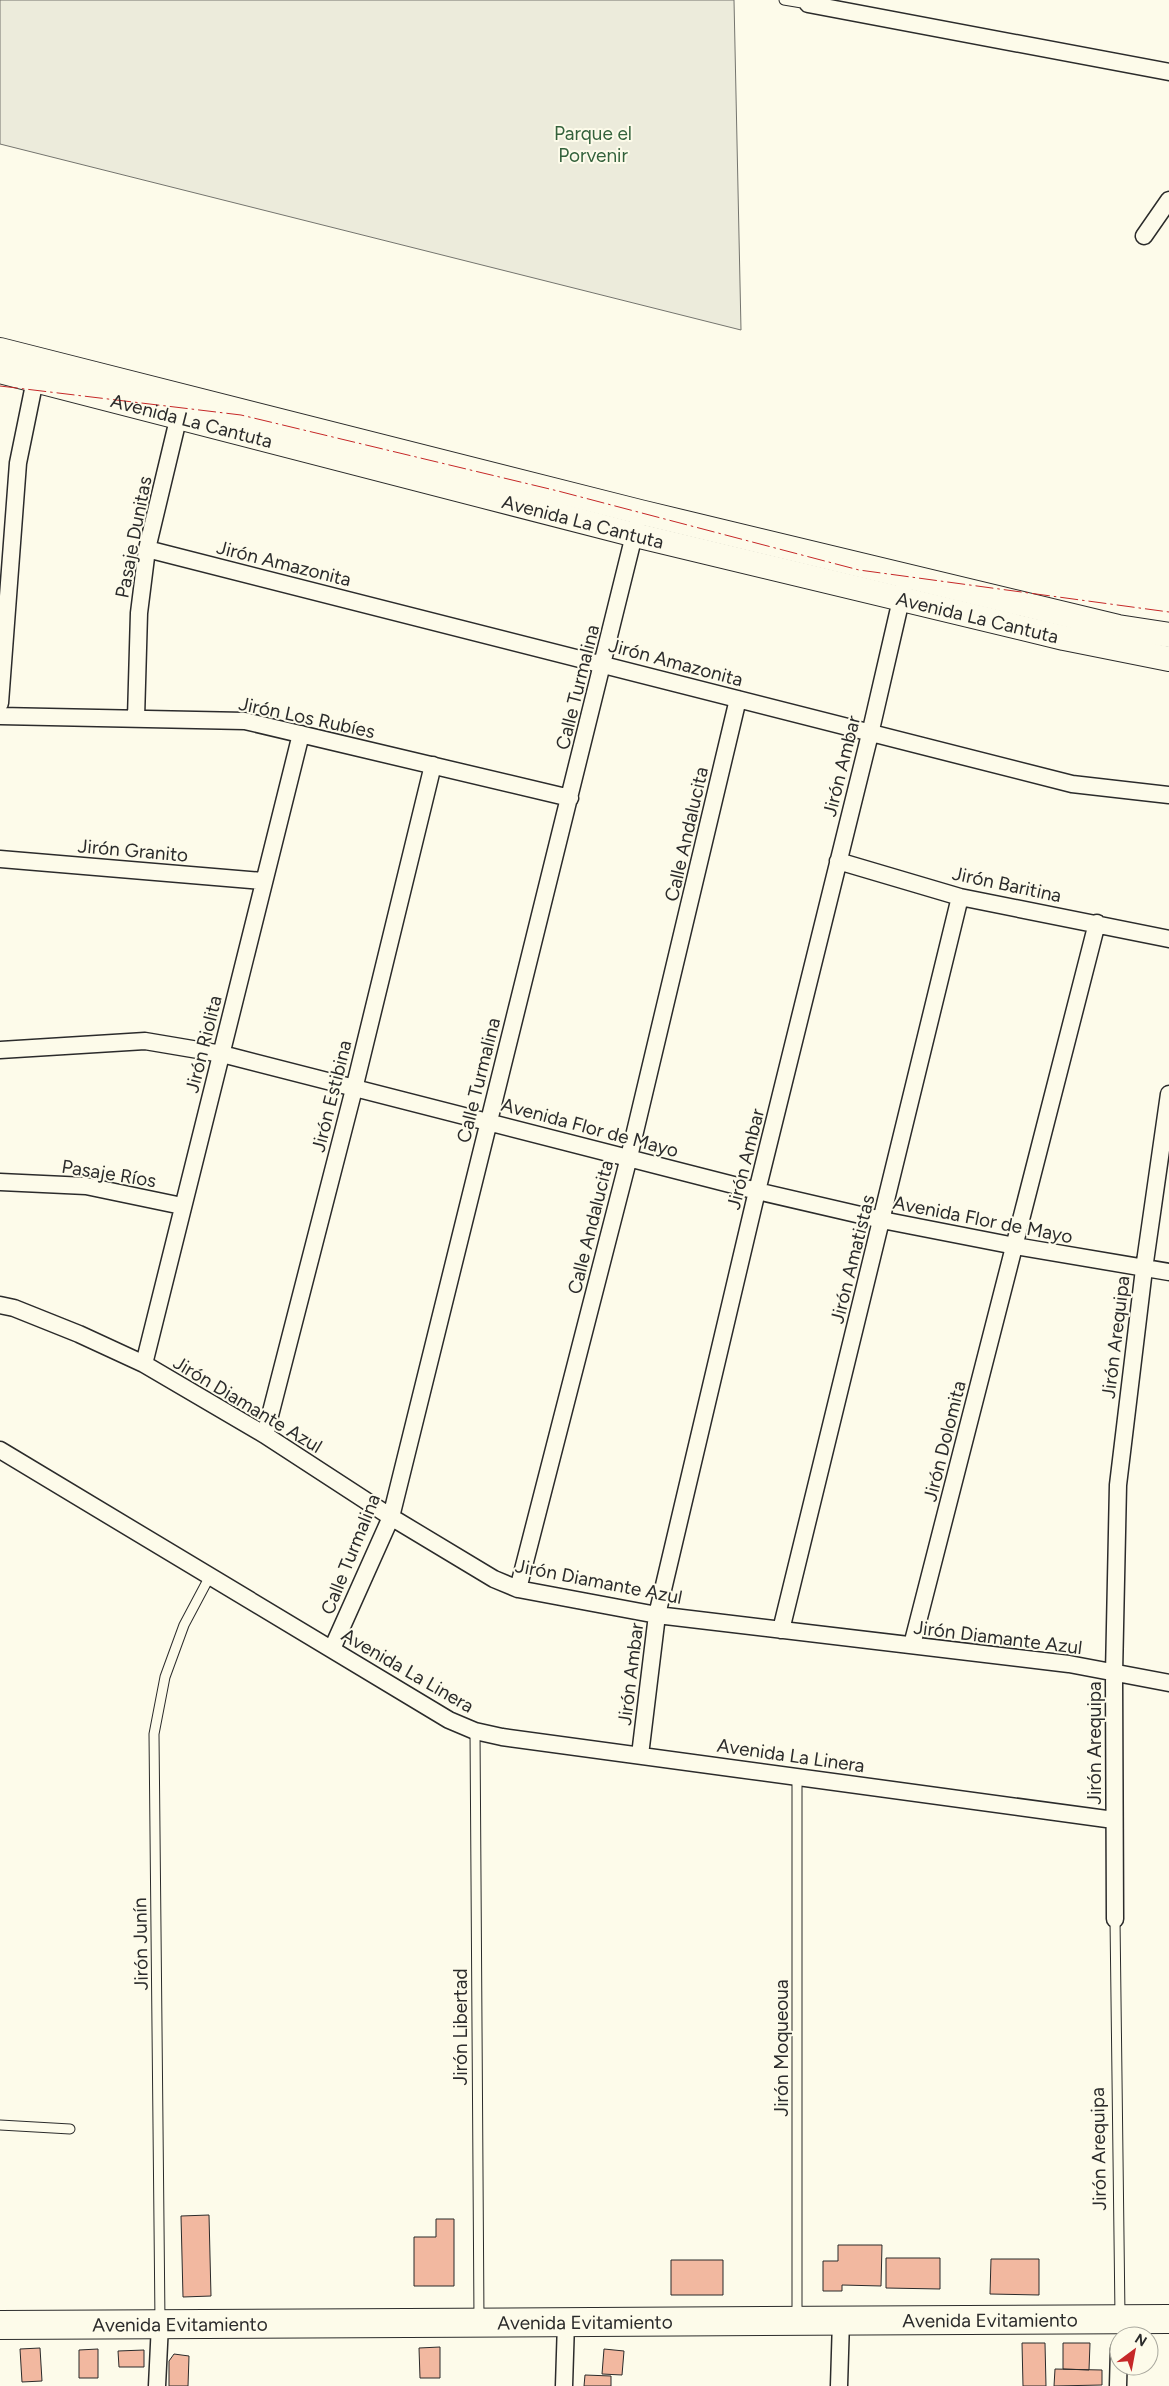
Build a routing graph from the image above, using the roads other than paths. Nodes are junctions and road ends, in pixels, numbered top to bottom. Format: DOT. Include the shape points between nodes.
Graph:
graph roads {
  1 [pos="784,0"];
  2 [pos="808,4"];
  3 [pos="1169,72"];
  4 [pos="1169,200"];
  5 [pos="1144,236"];
  6 [pos="0,350"];
  7 [pos="37,369"];
  8 [pos="0,371"];
  9 [pos="181,406"];
  10 [pos="637,523"];
  11 [pos="147,549"];
  12 [pos="904,587"];
  13 [pos="1169,635"];
  14 [pos="1169,658"];
  15 [pos="603,664"];
  16 [pos="738,699"];
  17 [pos="0,703"];
  18 [pos="0,716"];
  19 [pos="136,718"];
  20 [pos="301,734"];
  21 [pos="870,734"];
  22 [pos="433,765"];
  23 [pos="1169,795"];
  24 [pos="570,798"];
  25 [pos="0,859"];
  26 [pos="838,861"];
  27 [pos="263,881"];
  28 [pos="960,897"];
  29 [pos="1097,923"];
  30 [pos="1169,939"];
  31 [pos="0,1050"];
  32 [pos="222,1054"];
  33 [pos="354,1089"];
  34 [pos="1169,1094"];
  35 [pos="488,1121"];
  36 [pos="629,1157"];
  37 [pos="0,1182"];
  38 [pos="757,1191"];
  39 [pos="182,1206"];
  40 [pos="882,1220"];
  41 [pos="1014,1246"];
  42 [pos="1144,1269"];
  43 [pos="1169,1272"];
  44 [pos="0,1305"];
  45 [pos="144,1364"];
  46 [pos="265,1435"];
  47 [pos="0,1450"];
  48 [pos="391,1517"];
  49 [pos="210,1576"];
  50 [pos="518,1589"];
  51 [pos="657,1615"];
  52 [pos="781,1630"];
  53 [pos="912,1646"];
  54 [pos="332,1649"];
  55 [pos="1114,1674"];
  56 [pos="1169,1683"];
  57 [pos="475,1731"];
  58 [pos="640,1755"];
  59 [pos="797,1776"];
  60 [pos="1114,1820"];
  61 [pos="1115,1919"];
  62 [pos="0,2125"];
  63 [pos="70,2129"];
  64 [pos="1169,2319"];
  65 [pos="798,2320"];
  66 [pos="841,2320"];
  67 [pos="478,2322"];
  68 [pos="566,2322"];
  69 [pos="160,2324"];
  70 [pos="0,2325"];
  71 [pos="1120,2326"];
  72 [pos="1126,2326"];
  73 [pos="1109,2327"];
  74 [pos="157,2386"];
  75 [pos="564,2386"];
  76 [pos="839,2386"];
  1 -- 2 [label="lane"];
  2 -- 3 [label="street"];
  4 -- 5 [label="street"];
  6 -- 7 [label="main road, Avenida La Cantuta"];
  7 -- 8 [label="main road, Avenida La Cantuta"];
  7 -- 9 [label="main road, Avenida La Cantuta"];
  7 -- 17 [label="street" via="18,463"];
  9 -- 10 [label="main road, Avenida La Cantuta"];
  9 -- 11 [label="street, Pasaje Dunitas"];
  10 -- 12 [label="main road, Avenida La Cantuta"];
  10 -- 15 [label="street, Calle Turmalina"];
  11 -- 15 [label="street, Jirón Amazonita"];
  11 -- 19 [label="street, Pasaje Dunitas" via="139,613"];
  12 -- 13 [label="main road, Avenida La Cantuta"];
  12 -- 14 [label="main road, Avenida La Cantuta" via="1064,638"];
  12 -- 21 [label="street, Jirón Ambar"];
  15 -- 16 [label="street, Jirón Amazonita"];
  15 -- 24 [label="street, Calle Turmalina"];
  16 -- 21 [label="street, Jirón Amazonita"];
  16 -- 36 [label="street, Calle Andalucita"];
  18 -- 19 [label="street, Jirón Los Rubíes"];
  19 -- 20 [label="street, Jirón Los Rubíes" via="245,721"];
  20 -- 22 [label="street, Jirón Los Rubíes"];
  20 -- 27 [label="street, Jirón Riolita"];
  21 -- 23 [label="street, Jirón Amazonita" via="1072,784"];
  21 -- 26 [label="street, Jirón Ambar"];
  22 -- 24 [label="street, Jirón Los Rubíes"];
  22 -- 33 [label="street, Jirón Estibina"];
  24 -- 35 [label="street, Calle Turmalina"];
  25 -- 27 [label="street, Jirón Granito"];
  26 -- 28 [label="street, Jirón Baritina"];
  26 -- 38 [label="street, Jirón Ambar"];
  27 -- 32 [label="street, Jirón Riolita"];
  28 -- 29 [label="street, Jirón Baritina"];
  28 -- 40 [label="street, Jirón Amatistas"];
  29 -- 30 [label="street, Jirón Baritina"];
  29 -- 41 [label="street, Jirón Dolomita"];
  31 -- 32 [label="street, Avenida Flor de Mayo" via="145,1041"];
  32 -- 33 [label="street, Avenida Flor de Mayo"];
  32 -- 39 [label="street, Jirón Riolita"];
  33 -- 35 [label="street, Avenida Flor de Mayo"];
  33 -- 46 [label="street, Jirón Estibina"];
  34 -- 42 [label="street, Jirón Arequipa"];
  35 -- 36 [label="street, Avenida Flor de Mayo"];
  35 -- 48 [label="street, Calle Turmalina"];
  36 -- 38 [label="street, Avenida Flor de Mayo"];
  36 -- 50 [label="street, Calle Andalucita"];
  37 -- 39 [label="street, Pasaje Ríos" via="86,1186"];
  38 -- 40 [label="street, Avenida Flor de Mayo"];
  38 -- 51 [label="street, Jirón Ambar"];
  39 -- 45 [label="street, Jirón Riolita"];
  40 -- 41 [label="street, Avenida Flor de Mayo"];
  40 -- 52 [label="street, Jirón Amatistas"];
  41 -- 42 [label="street, Avenida Flor de Mayo"];
  41 -- 53 [label="street, Jirón Dolomita"];
  42 -- 43 [label="street, Avenida Flor de Mayo"];
  42 -- 55 [label="street, Jirón Arequipa" via="1118,1485"];
  44 -- 45 [label="street, Jirón Diamante Azul" via="79,1334"];
  45 -- 46 [label="street, Jirón Diamante Azul"];
  46 -- 48 [label="street, Jirón Diamante Azul"];
  47 -- 49 [label="street, Avenida La Linera"];
  48 -- 50 [label="street, Jirón Diamante Azul" via="494,1579"];
  48 -- 54 [label="street, Calle Turmalina"];
  49 -- 54 [label="street, Avenida La Linera"];
  49 -- 69 [label="lane, Jirón Junín" via="184,1626 165,1676 154,1734"];
  50 -- 51 [label="street, Jirón Diamante Azul"];
  51 -- 52 [label="street, Jirón Diamante Azul"];
  51 -- 58 [label="street, Jirón Ambar"];
  52 -- 53 [label="street, Jirón Diamante Azul"];
  53 -- 55 [label="street, Jirón Diamante Azul" via="1069,1664"];
  54 -- 57 [label="street, Avenida La Linera" via="450,1720"];
  55 -- 56 [label="street, Jirón Diamante Azul"];
  55 -- 60 [label="street, Jirón Arequipa"];
  57 -- 58 [label="street, Avenida La Linera"];
  57 -- 67 [label="lane, Jirón Libertad"];
  58 -- 59 [label="street, Avenida La Linera"];
  59 -- 60 [label="street, Avenida La Linera"];
  59 -- 65 [label="lane, Jirón Moqueoua"];
  60 -- 61 [label="street, Jirón Arequipa"];
  61 -- 71 [label="lane, Jirón Arequipa"];
  62 -- 63 [label="lane"];
  64 -- 72 [label="highway, Avenida Evitamiento"];
  65 -- 66 [label="highway, Avenida Evitamiento"];
  65 -- 68 [label="highway, Avenida Evitamiento"];
  66 -- 73 [label="highway, Avenida Evitamiento"];
  66 -- 76 [label="street"];
  67 -- 68 [label="highway, Avenida Evitamiento"];
  67 -- 69 [label="highway, Avenida Evitamiento"];
  68 -- 75 [label="street"];
  69 -- 70 [label="highway, Avenida Evitamiento"];
  69 -- 74 [label="street"];
}
